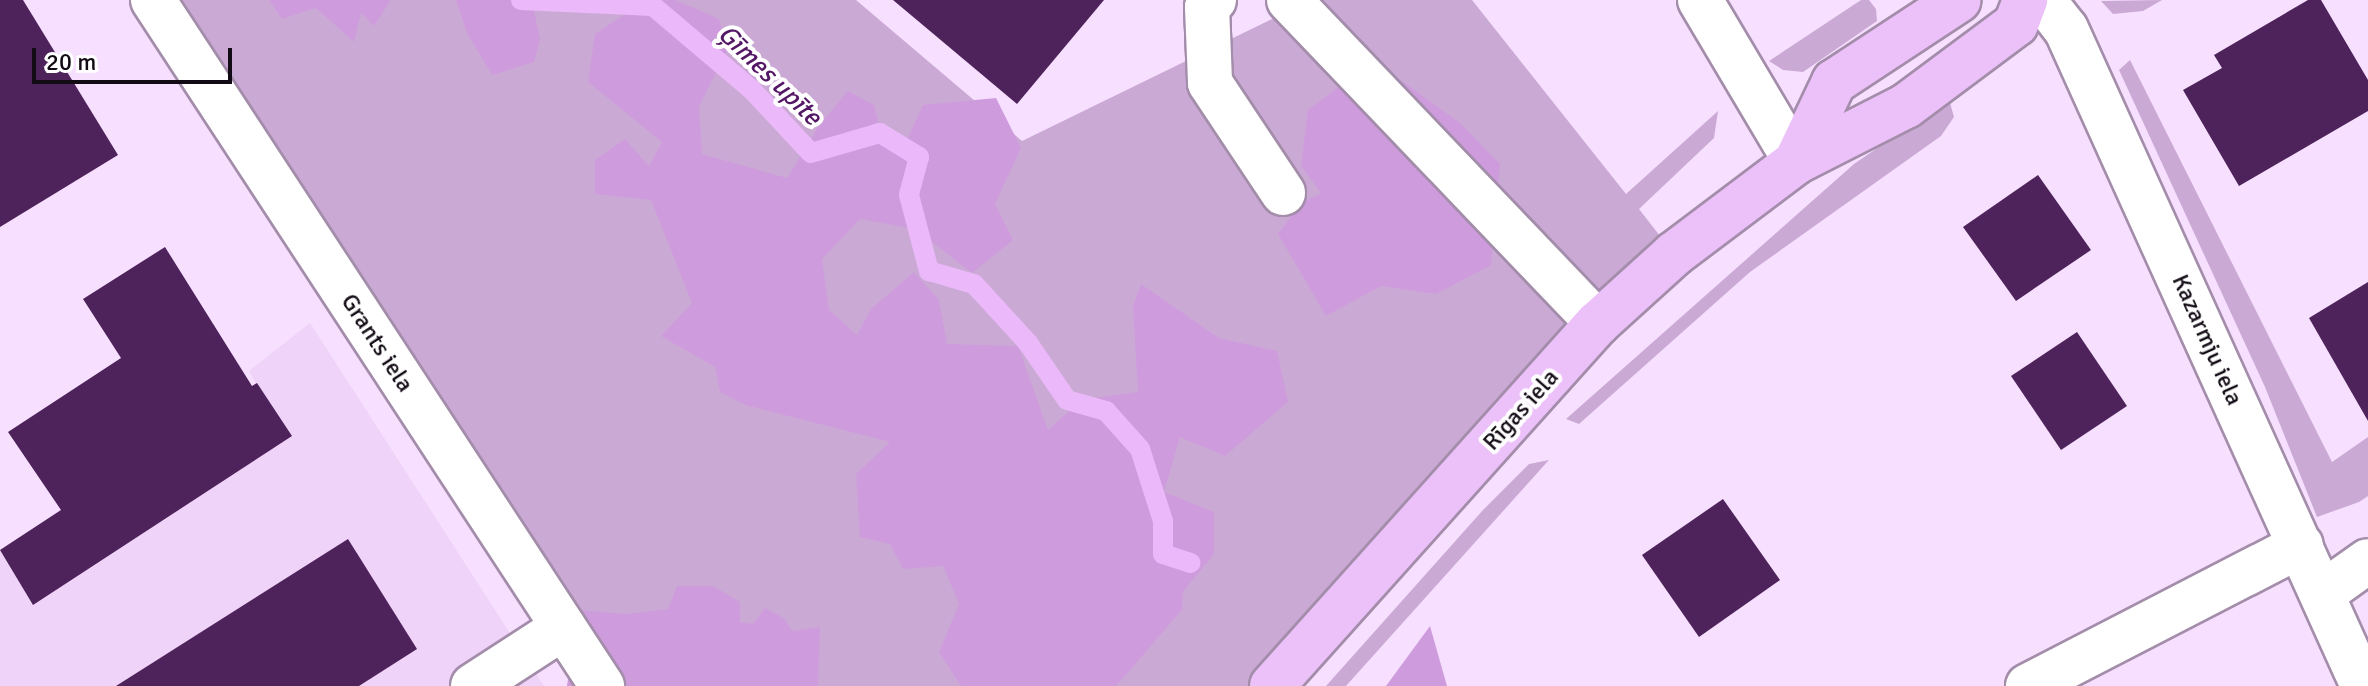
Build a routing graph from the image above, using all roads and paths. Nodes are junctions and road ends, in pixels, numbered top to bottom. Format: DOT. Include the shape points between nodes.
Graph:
graph roads {
  1 [pos="153,0"];
  2 [pos="1214,0"];
  3 [pos="1289,0"];
  4 [pos="1700,0"];
  5 [pos="1959,0"];
  6 [pos="2025,0"];
  7 [pos="2043,0"];
  8 [pos="1796,162"];
  9 [pos="1283,193"];
  10 [pos="1598,323"];
  11 [pos="2301,545"];
  12 [pos="2368,561"];
  13 [pos="2323,593"];
  14 [pos="564,627"];
  15 [pos="473,686"];
  16 [pos="602,686"];
  17 [pos="1272,686"];
  18 [pos="2028,686"];
  19 [pos="2363,686"];
  1 -- 14 [label="street, Grants iela"];
  2 -- 9 [label="street" via="1207,7 1210,83"];
  3 -- 10 [label="street"];
  4 -- 8 [label="street"];
  5 -- 8 [label="main road, Rīgas iela" via="1834,82"];
  6 -- 8 [label="main road, Rīgas iela" via="2016,24 1906,106"];
  7 -- 11 [label="street, Kazarmju iela" via="2066,29"];
  8 -- 10 [label="main road, Rīgas iela" via="1674,254"];
  10 -- 17 [label="main road, Rīgas iela"];
  11 -- 13 [label="street, Kazarmju iela"];
  11 -- 18 [label="street"];
  12 -- 13 [label="street"];
  13 -- 19 [label="street, Kazarmju iela"];
  14 -- 15 [label="street"];
  14 -- 16 [label="street, Grants iela"];
}
